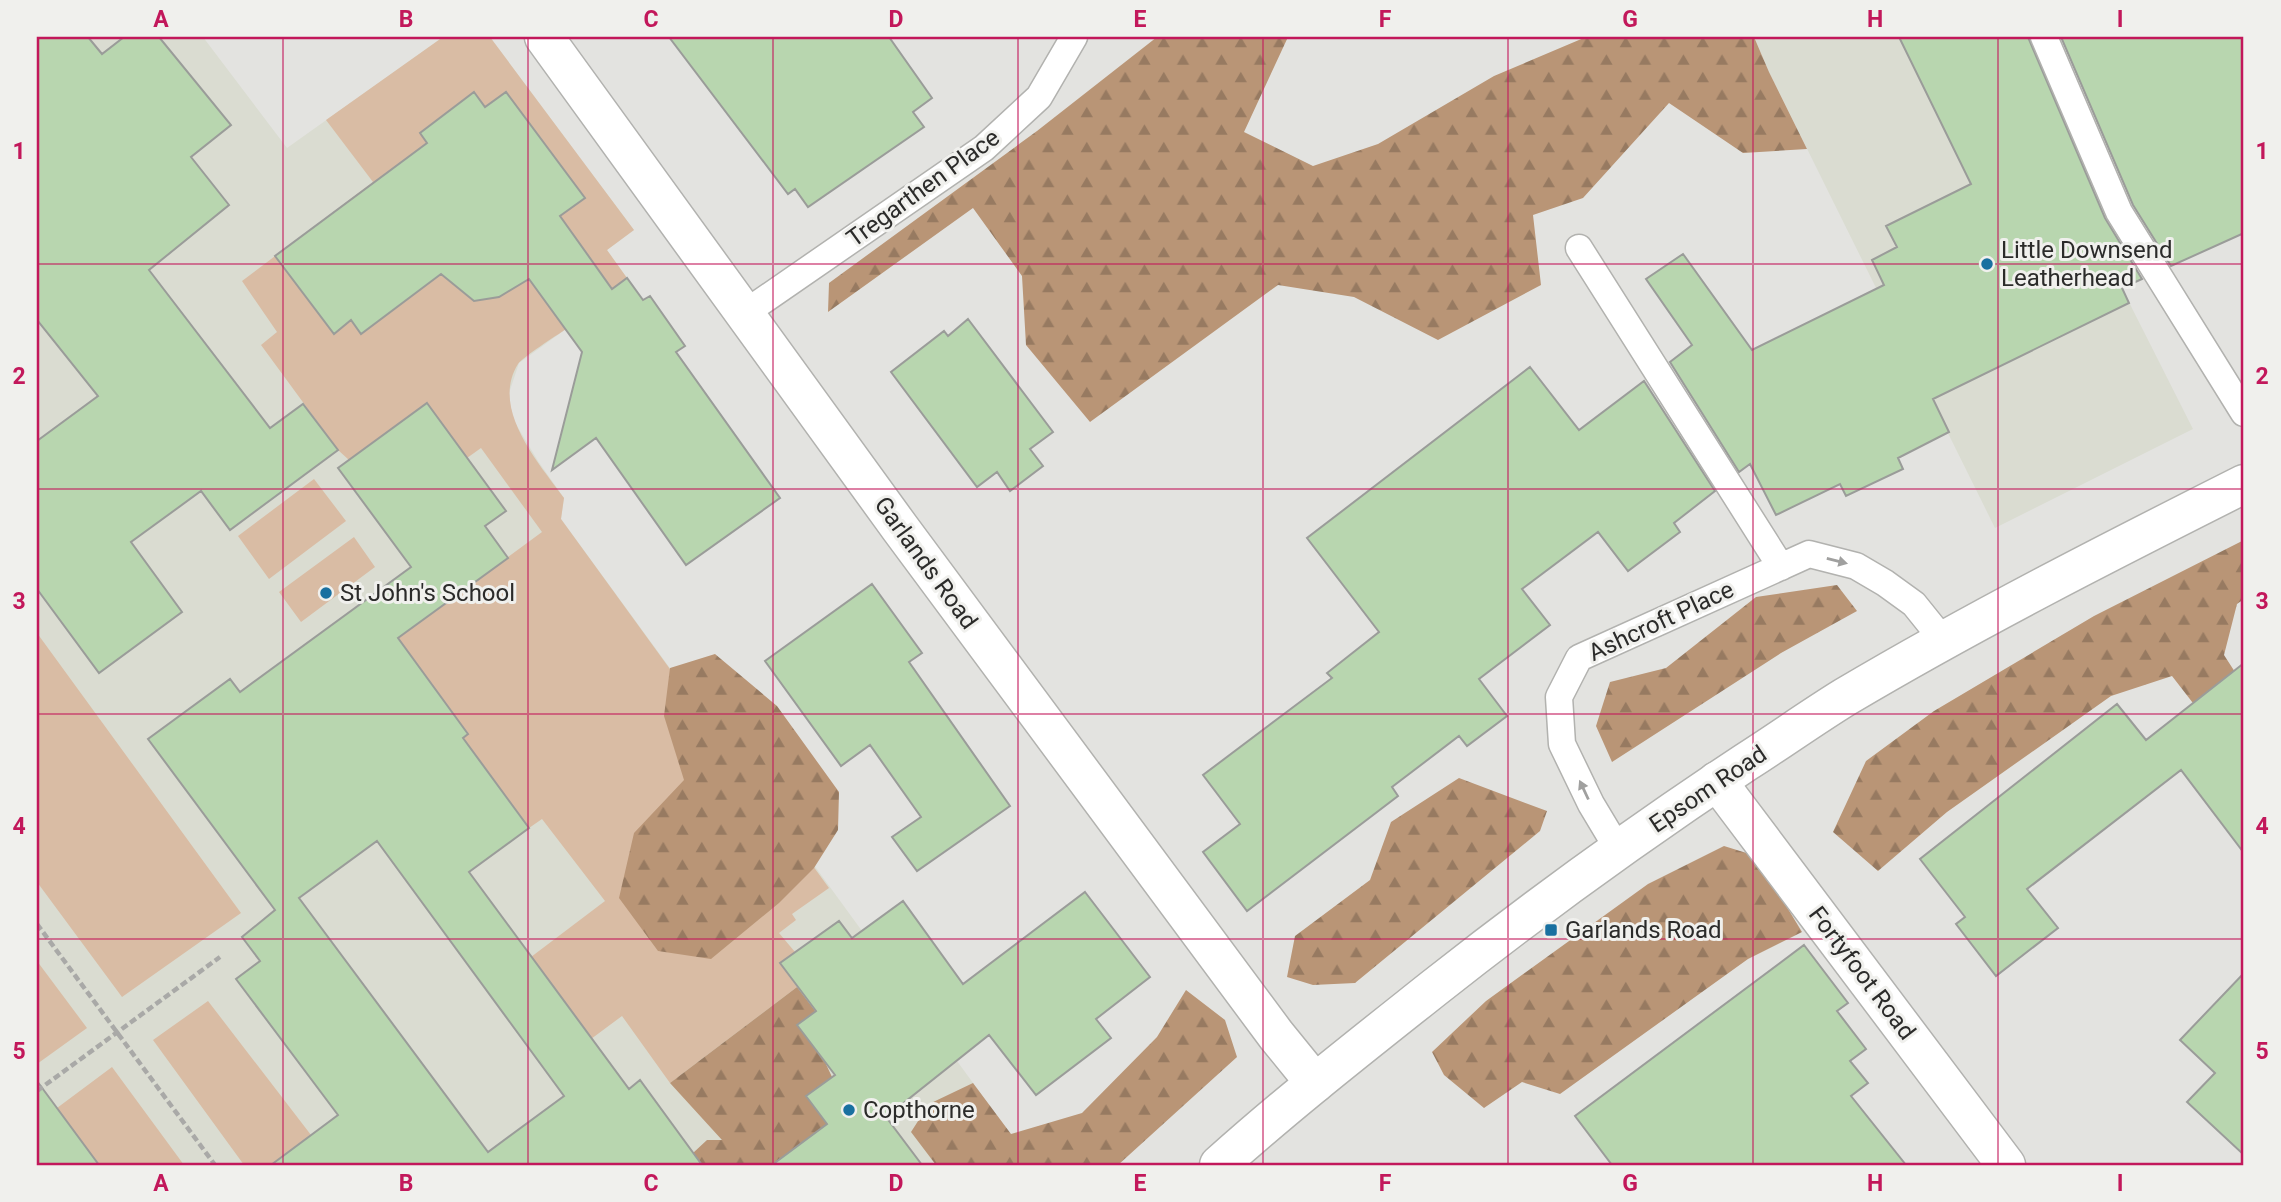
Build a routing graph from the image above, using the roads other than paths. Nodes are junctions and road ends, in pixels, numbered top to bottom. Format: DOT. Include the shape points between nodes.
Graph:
graph roads {
  1 [pos="544,37"];
  2 [pos="1074,37"];
  3 [pos="2044,37"];
  4 [pos="1579,248"];
  5 [pos="746,313"];
  6 [pos="2244,413"];
  7 [pos="2244,484"];
  8 [pos="1781,567"];
  9 [pos="1943,640"];
  10 [pos="1717,781"];
  11 [pos="1618,849"];
  12 [pos="1315,1083"];
  13 [pos="1219,1165"];
  14 [pos="2006,1165"];
  1 -- 5 [label="street, Garlands Road"];
  2 -- 5 [label="lane, Tregarthen Place" via="1039,97 984,148"];
  3 -- 6 [label="lane" via="2119,212"];
  4 -- 8 [label="lane"];
  5 -- 12 [label="street, Garlands Road" via="963,613"];
  7 -- 9 [label="street, Epsom Road"];
  8 -- 9 [label="lane, Ashcroft Place, one-way" via="1809,554 1856,566 1914,604"];
  11 -- 8 [label="lane, Ashcroft Place, one-way" via="1562,744 1559,697 1579,658"];
  9 -- 10 [label="street, Epsom Road"];
  10 -- 11 [label="street, Epsom Road"];
  10 -- 14 [label="street, Fortyfoot Road"];
  11 -- 12 [label="street, Epsom Road"];
  12 -- 13 [label="street, Epsom Road"];
}
